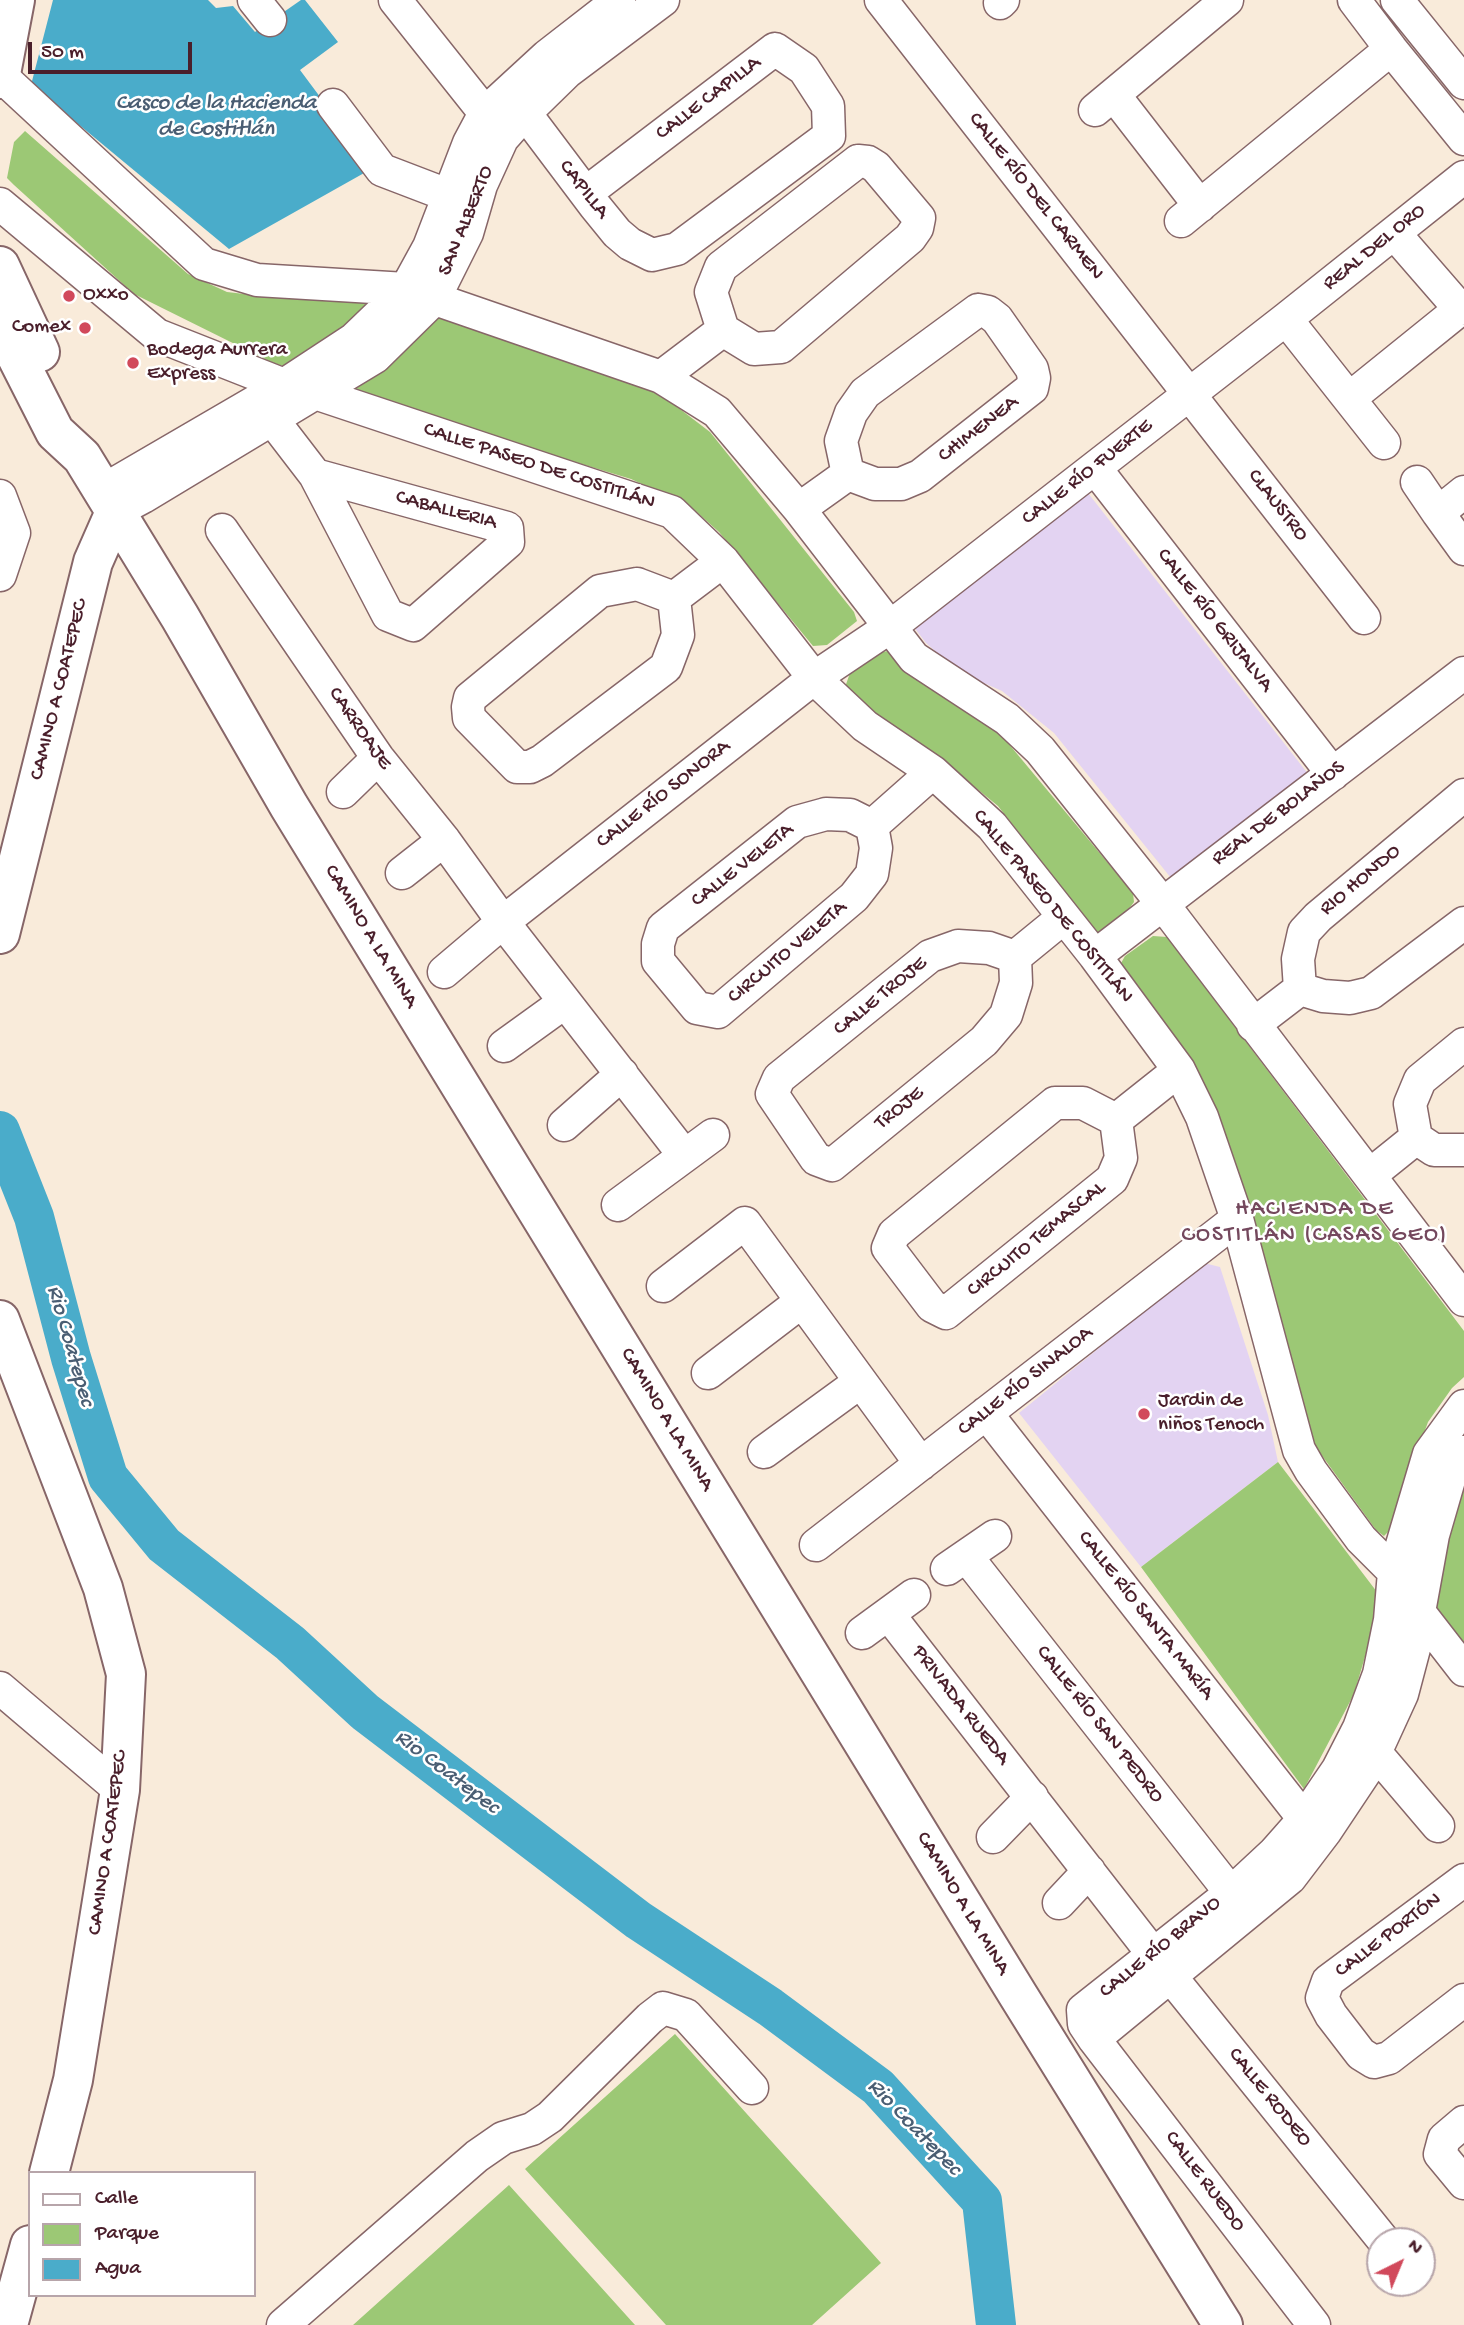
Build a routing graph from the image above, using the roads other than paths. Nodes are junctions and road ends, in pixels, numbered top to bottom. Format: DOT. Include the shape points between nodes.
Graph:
graph roads {
  1 [pos="15,0"];
  2 [pos="395,0"];
  3 [pos="620,0"];
  4 [pos="663,0"];
  5 [pos="881,0"];
  6 [pos="1227,0"];
  7 [pos="1354,0"];
  8 [pos="1396,0"];
  9 [pos="1391,49"];
  10 [pos="0,77"];
  11 [pos="1464,83"];
  12 [pos="333,104"];
  13 [pos="485,113"];
  14 [pos="525,113"];
  15 [pos="1464,139"];
  16 [pos="1464,177"];
  17 [pos="586,194"];
  18 [pos="450,196"];
  19 [pos="0,204"];
  20 [pos="1394,233"];
  21 [pos="652,255"];
  22 [pos="0,266"];
  23 [pos="420,294"];
  24 [pos="1462,307"];
  25 [pos="1286,319"];
  26 [pos="0,324"];
  27 [pos="723,330"];
  28 [pos="661,377"];
  29 [pos="284,385"];
  30 [pos="315,393"];
  31 [pos="1190,394"];
  32 [pos="1350,398"];
  33 [pos="272,419"];
  34 [pos="1384,443"];
  35 [pos="82,457"];
  36 [pos="1095,468"];
  37 [pos="848,474"];
  38 [pos="315,475"];
  39 [pos="1417,482"];
  40 [pos="1464,492"];
  41 [pos="0,496"];
  42 [pos="108,501"];
  43 [pos="799,509"];
  44 [pos="1438,513"];
  45 [pos="222,530"];
  46 [pos="1464,549"];
  47 [pos="723,561"];
  48 [pos="0,575"];
  49 [pos="674,598"];
  50 [pos="1364,618"];
  51 [pos="890,627"];
  52 [pos="1464,673"];
  53 [pos="814,678"];
  54 [pos="378,758"];
  55 [pos="933,772"];
  56 [pos="1332,774"];
  57 [pos="343,792"];
  58 [pos="1464,794"];
  59 [pos="872,826"];
  60 [pos="444,840"];
  61 [pos="402,873"];
  62 [pos="1162,903"];
  63 [pos="1064,917"];
  64 [pos="503,922"];
  65 [pos="1464,923"];
  66 [pos="663,928"];
  67 [pos="0,934"];
  68 [pos="1096,956"];
  69 [pos="1014,957"];
  70 [pos="444,972"];
  71 [pos="1300,989"];
  72 [pos="565,1002"];
  73 [pos="1253,1025"];
  74 [pos="1464,1044"];
  75 [pos="504,1046"];
  76 [pos="1179,1070"];
  77 [pos="622,1074"];
  78 [pos="779,1078"];
  79 [pos="1116,1120"];
  80 [pos="564,1125"];
  81 [pos="713,1135"];
  82 [pos="1416,1138"];
  83 [pos="1464,1150"];
  84 [pos="684,1155"];
  85 [pos="1370,1175"];
  86 [pos="618,1205"];
  87 [pos="1237,1219"];
  88 [pos="663,1286"];
  89 [pos="1464,1300"];
  90 [pos="801,1302"];
  91 [pos="0,1320"];
  92 [pos="708,1373"];
  93 [pos="860,1381"];
  94 [pos="1464,1406"];
  95 [pos="986,1413"];
  96 [pos="764,1452"];
  97 [pos="1464,1452"];
  98 [pos="921,1464"];
  99 [pos="995,1536"];
  100 [pos="816,1545"];
  101 [pos="1394,1572"];
  102 [pos="914,1595"];
  103 [pos="1419,1612"];
  104 [pos="888,1615"];
  105 [pos="862,1633"];
  106 [pos="1464,1670"];
  107 [pos="0,1688"];
  108 [pos="1375,1752"];
  109 [pos="120,1790"];
  110 [pos="1032,1797"];
  111 [pos="1304,1819"];
  112 [pos="1438,1826"];
  113 [pos="993,1837"];
  114 [pos="1088,1871"];
  115 [pos="1464,1880"];
  116 [pos="1231,1893"];
  117 [pos="1059,1903"];
  118 [pos="1163,1966"];
  119 [pos="1464,2000"];
  120 [pos="1094,2039"];
  121 [pos="752,2088"];
  122 [pos="1454,2131"];
  123 [pos="50,2171"];
  124 [pos="1464,2183"];
  125 [pos="1373,2227"];
  126 [pos="28,2252"];
  127 [pos="8,2325"];
  128 [pos="283,2325"];
  129 [pos="1223,2325"];
  130 [pos="1314,2325"];
  1 -- 10 [label="main road"];
  2 -- 13 [label="street"];
  3 -- 13 [label="street, SAN ALBERTO" via="547,56"];
  4 -- 14 [label="street, SAN ALBERTO" via="567,72"];
  5 -- 31 [label="street, CALLE RÍO DEL CARMEN"];
  6 -- 9 [label="street" via="1104,103 1190,214"];
  7 -- 9 [label="street"];
  8 -- 11 [label="street"];
  9 -- 15 [label="street"];
  10 -- 23 [label="street" via="204,264 257,280"];
  12 -- 18 [label="street" via="382,170"];
  13 -- 18 [label="street, SAN ALBERTO"];
  14 -- 17 [label="street, CAPILLA"];
  14 -- 23 [label="street, SAN ALBERTO" via="502,139 481,185 467,233"];
  16 -- 20 [label="street, REAL DEL ORO"];
  17 -- 21 [label="street, CAPILLA" via="630,244"];
  17 -- 21 [label="street, CALLE CAPILLA" via="775,49 804,69 828,106 829,136 677,248"];
  18 -- 23 [label="street, SAN ALBERTO" via="429,247"];
  19 -- 29 [label="street, CALLE PASEO DE COSTITLÁN" via="157,335"];
  20 -- 24 [label="street"];
  20 -- 25 [label="street, REAL DEL ORO"];
  22 -- 35 [label="main road" via="75,428"];
  23 -- 28 [label="street"];
  23 -- 29 [label="street, SAN ALBERTO"];
  23 -- 30 [label="street, SAN ALBERTO" via="375,357"];
  24 -- 32 [label="street"];
  25 -- 31 [label="street, CALLE RÍO FUERTE"];
  25 -- 32 [label="street"];
  26 -- 35 [label="main road" via="55,432"];
  27 -- 27 [label="street" via="712,292 721,267 858,161 876,167 919,218 910,238 781,347 754,349"];
  27 -- 28 [label="street"];
  28 -- 43 [label="street" via="717,412"];
  29 -- 30 [label="street, CALLE PASEO DE COSTITLÁN"];
  29 -- 42 [label="street, SAN ALBERTO"];
  30 -- 33 [label="street, SAN ALBERTO"];
  30 -- 47 [label="street, CALLE PASEO DE COSTITLÁN" via="672,512"];
  31 -- 36 [label="street, CALLE RÍO FUERTE"];
  31 -- 50 [label="street, CLAUSTRO"];
  32 -- 34 [label="street"];
  33 -- 38 [label="street, CABALLERIA"];
  33 -- 42 [label="street, SAN ALBERTO"];
  35 -- 42 [label="main road"];
  36 -- 51 [label="street, CALLE RÍO FUERTE"];
  36 -- 56 [label="street, CALLE RÍO GRIJALVA"];
  37 -- 37 [label="street, CHIMENEA" via="841,441 851,413 865,393 978,310 997,319 1032,369 1032,388 920,476 901,484 876,484"];
  37 -- 43 [label="street"];
  38 -- 38 [label="street, CABALLERIA" via="388,615 413,625 508,542 507,528"];
  39 -- 44 [label="street"];
  40 -- 44 [label="street"];
  41 -- 48 [label="street" via="14,533"];
  42 -- 67 [label="main road, CAMINO A COATEPEC"];
  42 -- 129 [label="main road, CAMINO A LA MINA" via="289,806"];
  43 -- 51 [label="street"];
  44 -- 46 [label="street"];
  45 -- 54 [label="street, CARROAJE"];
  47 -- 49 [label="street"];
  47 -- 53 [label="street, CALLE PASEO DE COSTITLÁN"];
  49 -- 49 [label="street" via="678,635 666,667 542,761 530,767 517,766 469,718 470,698 600,591 637,584"];
  51 -- 53 [label="street, CALLE RÍO SONORA"];
  51 -- 62 [label="street" via="914,658 1007,719 1040,750"];
  52 -- 56 [label="street, REAL DE BOLAÑOS"];
  53 -- 55 [label="street, CALLE PASEO DE COSTITLÁN" via="864,726"];
  53 -- 64 [label="street, CALLE RÍO SONORA"];
  54 -- 57 [label="street"];
  54 -- 60 [label="street, CARROAJE"];
  55 -- 59 [label="street"];
  55 -- 63 [label="street, CALLE PASEO DE COSTITLÁN" via="992,826"];
  56 -- 62 [label="street, REAL DE BOLAÑOS"];
  58 -- 71 [label="street, RIO HONDO" via="1304,932 1298,959"];
  59 -- 66 [label="street, CALLE VELETA" via="850,815 826,814 797,822"];
  59 -- 66 [label="street, CIRCUITO VELETA" via="876,848 872,874 854,897 718,1012 697,1008 658,961"];
  60 -- 61 [label="street"];
  60 -- 64 [label="street, CARROAJE"];
  62 -- 68 [label="street, REAL DE BOLAÑOS"];
  62 -- 73 [label="street"];
  63 -- 68 [label="street, CALLE PASEO DE COSTITLÁN"];
  63 -- 69 [label="street"];
  64 -- 70 [label="street, CALLE RÍO SONORA"];
  64 -- 72 [label="street, CARROAJE"];
  65 -- 71 [label="street" via="1371,993 1350,999"];
  68 -- 76 [label="street, CALLE PASEO DE COSTITLÁN"];
  69 -- 78 [label="street, CALLE TROJE" via="989,948 958,946 930,956"];
  69 -- 78 [label="street, TROJE" via="1016,983 1006,1015 984,1041 831,1165 816,1159 772,1094"];
  71 -- 73 [label="street"];
  72 -- 75 [label="street"];
  72 -- 77 [label="street, CARROAJE"];
  73 -- 85 [label="street"];
  74 -- 82 [label="street" via="1420,1080 1410,1104"];
  76 -- 79 [label="street"];
  76 -- 87 [label="street, CALLE PASEO DE COSTITLÁN" via="1202,1117"];
  77 -- 80 [label="street"];
  77 -- 84 [label="street, CARROAJE"];
  79 -- 79 [label="street, CIRCUITO TEMASCAL" via="1121,1158 1112,1180 946,1313 932,1306 888,1248 894,1234 1055,1103 1083,1103"];
  81 -- 84 [label="street"];
  82 -- 83 [label="street" via="1434,1150"];
  82 -- 85 [label="street"];
  84 -- 86 [label="street"];
  85 -- 89 [label="street"];
  87 -- 95 [label="street, CALLE RÍO SINALOA"];
  87 -- 101 [label="street, CALLE PASEO DE COSTITLÁN" via="1298,1450 1361,1539"];
  88 -- 90 [label="street" via="745,1223"];
  90 -- 92 [label="street"];
  90 -- 93 [label="street"];
  91 -- 109 [label="main road, CAMINO A COATEPEC" via="103,1588 126,1674"];
  93 -- 96 [label="street"];
  93 -- 98 [label="street"];
  94 -- 101 [label="street, CALLE RÍO BRAVO" via="1429,1454"];
  95 -- 98 [label="street, CALLE RÍO SINALOA"];
  95 -- 111 [label="street, CALLE RÍO SANTA MARÍA"];
  97 -- 103 [label="street, CALLE RÍO BRAVO" via="1453,1466 1433,1535"];
  98 -- 100 [label="street, CALLE RÍO SINALOA"];
  99 -- 116 [label="street, CALLE RÍO SAN PEDRO" via="957,1563"];
  101 -- 103 [label="street, CALLE PASEO DE COSTITLÁN"];
  101 -- 111 [label="street, CALLE RÍO BRAVO" via="1379,1674 1338,1769"];
  102 -- 104 [label="street"];
  103 -- 106 [label="street, CALLE PASEO DE COSTITLÁN"];
  103 -- 108 [label="street, CALLE RÍO BRAVO" via="1402,1694"];
  104 -- 105 [label="street"];
  104 -- 110 [label="street, PRIVADA RUEDA"];
  107 -- 109 [label="street"];
  108 -- 112 [label="street"];
  108 -- 118 [label="street, CALLE RÍO BRAVO" via="1290,1878"];
  109 -- 123 [label="main road, CAMINO A COATEPEC" via="73,2080"];
  110 -- 113 [label="street"];
  110 -- 114 [label="street, PRIVADA RUEDA"];
  111 -- 116 [label="street, CALLE RÍO BRAVO"];
  114 -- 117 [label="street"];
  114 -- 118 [label="street, PRIVADA RUEDA"];
  115 -- 119 [label="street, CALLE PORTÓN" via="1328,1981 1322,1998 1361,2054 1374,2062 1389,2058"];
  116 -- 118 [label="street, CALLE RÍO BRAVO"];
  118 -- 120 [label="street, CALLE RÍO BRAVO" via="1083,2010 1084,2024"];
  118 -- 125 [label="street, CALLE RODEO"];
  120 -- 130 [label="street, CALLE RUEDO"];
  121 -- 128 [label="street" via="686,2015 663,2008 550,2117 532,2129 503,2138 477,2156"];
  122 -- 124 [label="street" via="1440,2154"];
  126 -- 127 [label="main road"];
}
